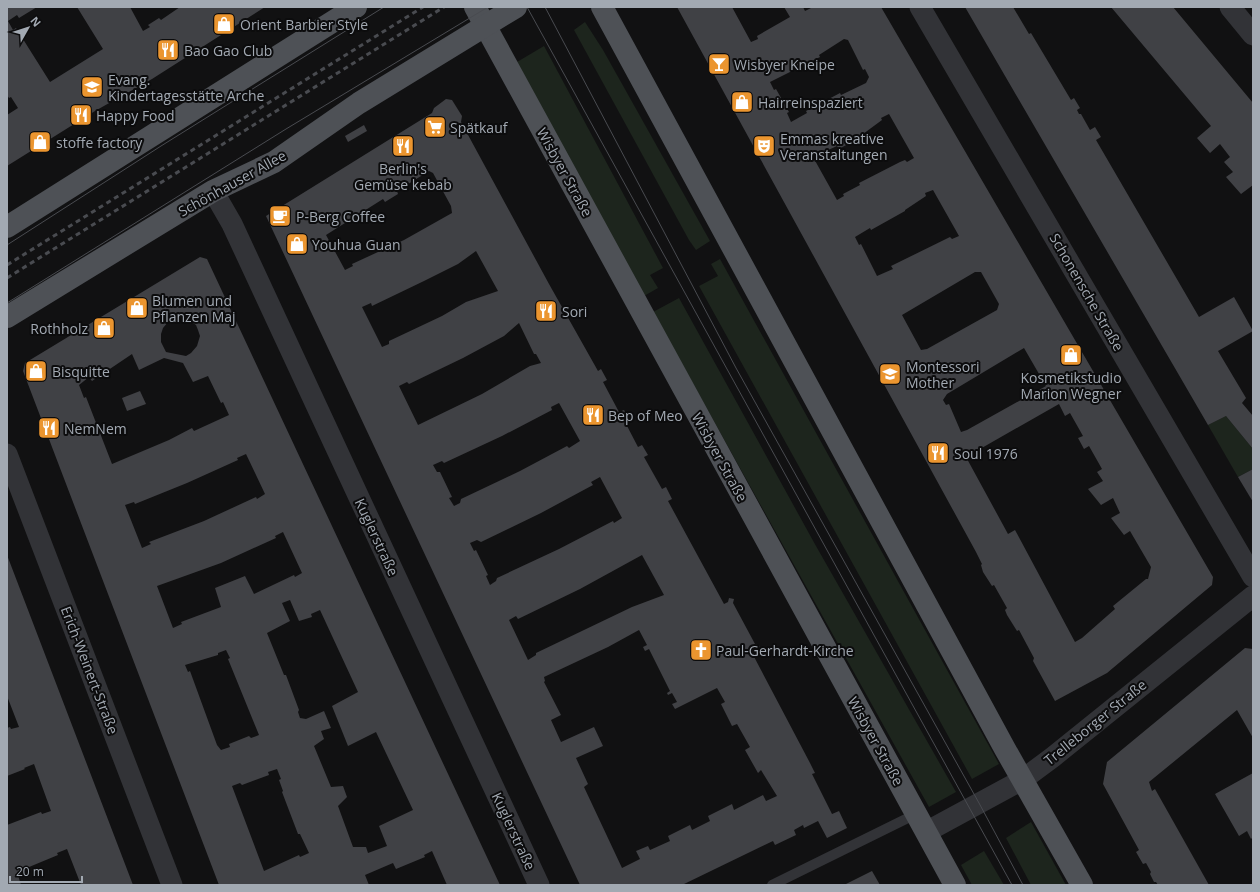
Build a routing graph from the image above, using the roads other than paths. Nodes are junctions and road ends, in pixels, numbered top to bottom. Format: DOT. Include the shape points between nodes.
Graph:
graph roads {
  1 [pos="356,7"];
  2 [pos="516,7"];
  3 [pos="602,7"];
  4 [pos="920,7"];
  5 [pos="1230,7"];
  6 [pos="480,16"];
  7 [pos="1253,35"];
  8 [pos="213,191"];
  9 [pos="7,227"];
  10 [pos="7,317"];
  11 [pos="7,454"];
  12 [pos="1253,576"];
  13 [pos="1253,596"];
  14 [pos="1022,780"];
  15 [pos="921,823"];
  16 [pos="172,885"];
  17 [pos="539,885"];
  18 [pos="772,885"];
  19 [pos="955,885"];
  20 [pos="1082,885"];
  1 -- 9 [label="main road"];
  2 -- 6 [label="main road, Schönhauser Allee"];
  3 -- 14 [label="main road"];
  4 -- 12 [label="street, Schonensche Straße"];
  5 -- 7 [label="street"];
  6 -- 8 [label="main road, Schönhauser Allee" via="274,162"];
  6 -- 15 [label="main road, Wisbyer Straße"];
  8 -- 10 [label="main road, Schönhauser Allee"];
  8 -- 17 [label="street, Kuglerstraße" via="232,224"];
  11 -- 16 [label="street, Erich-Weinert-Straße"];
  13 -- 14 [label="street, Trelleborger Straße"];
  14 -- 15 [label="street, Trelleborger Straße"];
  14 -- 20 [label="main road"];
  15 -- 18 [label="lane"];
  15 -- 19 [label="main road, Wisbyer Straße"];
}
